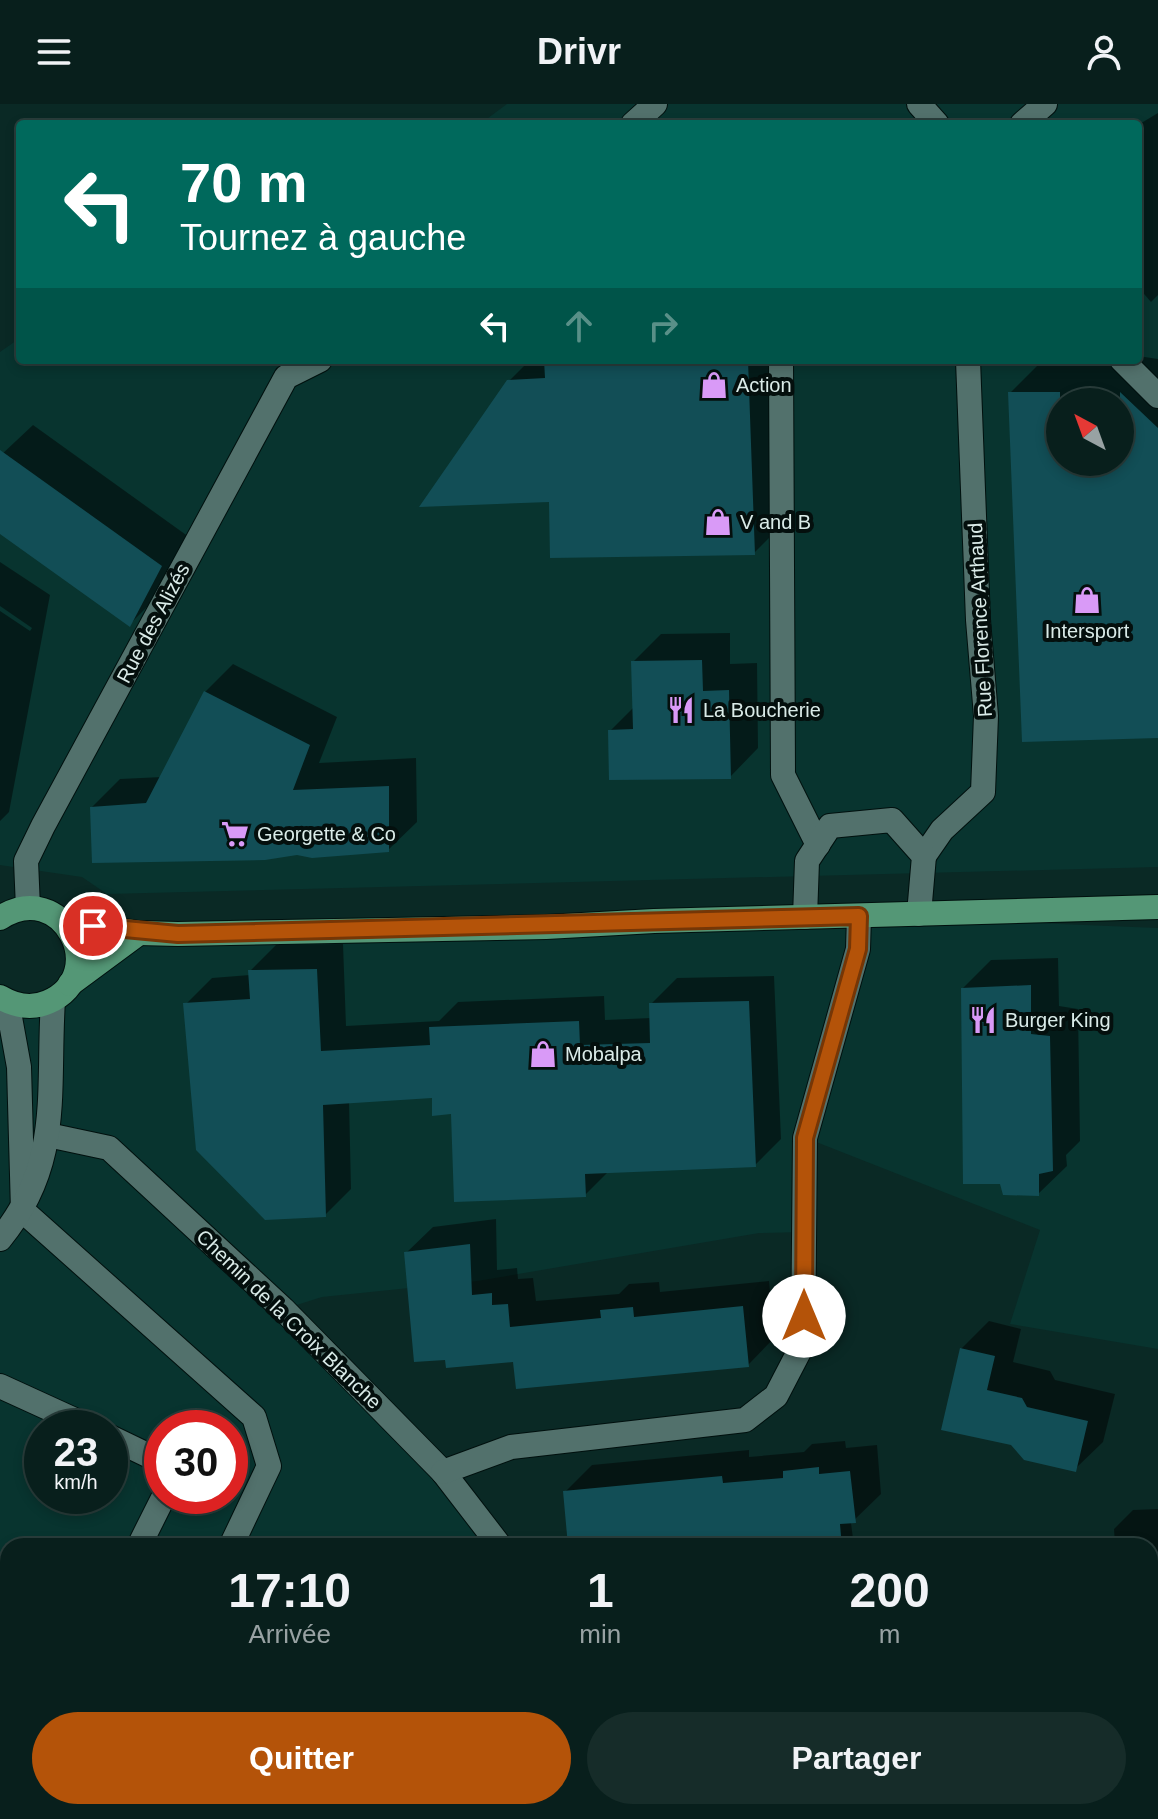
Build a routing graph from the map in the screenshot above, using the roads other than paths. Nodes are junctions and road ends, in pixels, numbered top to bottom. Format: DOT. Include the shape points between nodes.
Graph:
graph roads {
  1 [pos="1045,104"];
  2 [pos="1027,120"];
  3 [pos="312,364"];
  4 [pos="781,364"];
  5 [pos="968,364"];
  6 [pos="1126,364"];
  7 [pos="1158,396"];
  8 [pos="818,845"];
  9 [pos="924,856"];
  10 [pos="1158,907"];
  11 [pos="28,908"];
  12 [pos="919,914"];
  13 [pos="859,916"];
  14 [pos="805,917"];
  15 [pos="0,918"];
  16 [pos="63,922"];
  17 [pos="139,933"];
  18 [pos="61,992"];
  19 [pos="3,999"];
  20 [pos="48,1135"];
  21 [pos="25,1198"];
  22 [pos="0,1239"];
  23 [pos="0,1386"];
  24 [pos="53,1410"];
  25 [pos="247,1410"];
  26 [pos="248,1411"];
  27 [pos="443,1472"];
  28 [pos="248,1491"];
  29 [pos="155,1514"];
  30 [pos="237,1514"];
  31 [pos="143,1538"];
  32 [pos="233,1538"];
  33 [pos="494,1538"];
  1 -- 2 [label="street"];
  3 -- 11 [label="street, Rue des Alizés" via="286,377 43,826 26,861"];
  4 -- 8 [label="street" via="783,775"];
  5 -- 9 [label="street, Rue Florence Arthaud" via="986,716 983,792 942,830"];
  6 -- 7 [label="street"];
  8 -- 9 [label="street" via="830,826 892,820"];
  8 -- 14 [label="street" via="807,861"];
  9 -- 12 [label="street"];
  10 -- 12 [label="main road"];
  11 -- 15 [label="main road"];
  11 -- 16 [label="main road"];
  12 -- 13 [label="main road"];
  13 -- 14 [label="main road"];
  13 -- 27 [label="street" via="858,949 805,1138 803,1344 776,1396 745,1420 511,1447"];
  14 -- 17 [label="main road"];
  16 -- 17 [label="main road"];
  16 -- 18 [label="main road" via="78,952"];
  17 -- 18 [label="main road"];
  18 -- 19 [label="main road" via="30,1006"];
  18 -- 20 [label="street"];
  19 -- 21 [label="street" via="19,1067"];
  20 -- 21 [label="street" via="42,1167"];
  20 -- 27 [label="street, Chemin de la Croix Blanche" via="109,1148 283,1309"];
  21 -- 22 [label="street"];
  21 -- 25 [label="street"];
  23 -- 24 [label="street"];
  26 -- 28 [label="street" via="269,1466"];
  27 -- 33 [label="street, Chemin de la Croix Blanche"];
  29 -- 31 [label="street"];
  30 -- 32 [label="street"];
}
